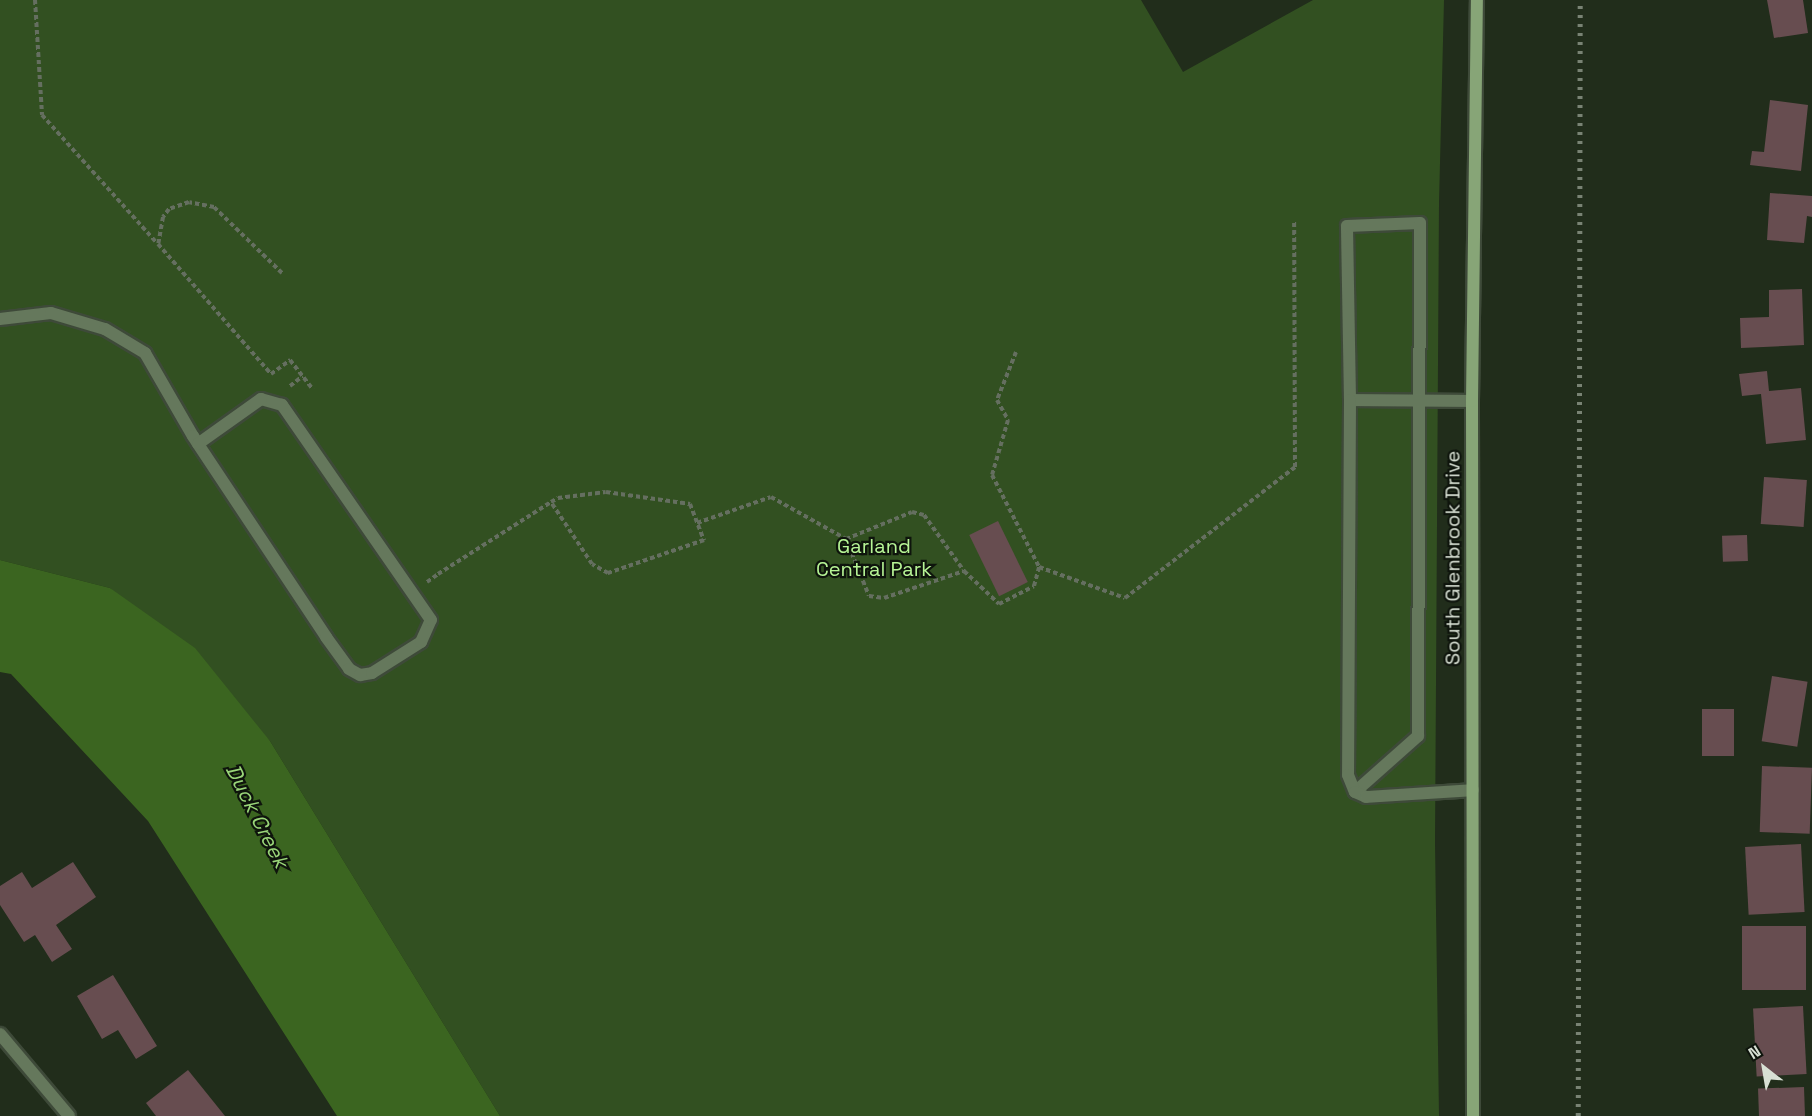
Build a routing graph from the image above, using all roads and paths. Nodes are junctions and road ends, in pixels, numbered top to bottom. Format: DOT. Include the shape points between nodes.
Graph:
graph roads {
  1 [pos="35,0"];
  2 [pos="1476,0"];
  3 [pos="1294,220"];
  4 [pos="158,244"];
  5 [pos="282,273"];
  6 [pos="0,319"];
  7 [pos="1016,352"];
  8 [pos="314,389"];
  9 [pos="1350,400"];
  10 [pos="1419,400"];
  11 [pos="1472,400"];
  12 [pos="198,444"];
  13 [pos="551,502"];
  14 [pos="697,523"];
  15 [pos="846,539"];
  16 [pos="1039,567"];
  17 [pos="964,572"];
  18 [pos="438,574"];
  19 [pos="1473,790"];
  20 [pos="1355,792"];
  21 [pos="0,1034"];
  22 [pos="69,1116"];
  23 [pos="1473,1116"];
  1 -- 4 [label="path" via="42,115"];
  2 -- 11 [label="street, South Glenbrook Drive"];
  3 -- 16 [label="path" via="1295,467 1125,598"];
  4 -- 5 [label="path" via="163,217 169,209 178,204 203,202 214,207"];
  4 -- 8 [label="path" via="271,374 290,360"];
  6 -- 12 [label="street" via="51,313 105,329 145,353"];
  7 -- 16 [label="path" via="997,400 1008,420 992,475"];
  9 -- 10 [label="street"];
  9 -- 10 [label="street" via="1347,226 1420,223"];
  9 -- 20 [label="street" via="1348,775"];
  10 -- 11 [label="street"];
  10 -- 20 [label="street" via="1418,736"];
  11 -- 19 [label="street, South Glenbrook Drive"];
  12 -- 12 [label="street" via="261,399 282,405 431,620 422,642 372,673 360,675 350,669"];
  13 -- 14 [label="path" via="606,492 690,504"];
  13 -- 14 [label="path" via="592,564 608,573 704,540"];
  13 -- 18 [label="path"];
  14 -- 15 [label="path" via="771,497"];
  15 -- 17 [label="path" via="912,512 924,515"];
  15 -- 17 [label="path" via="869,596 884,598"];
  16 -- 17 [label="path" via="1034,586 999,604"];
  19 -- 20 [label="street" via="1366,797"];
  19 -- 23 [label="street, South Glenbrook Drive"];
  21 -- 22 [label="street"];
}
